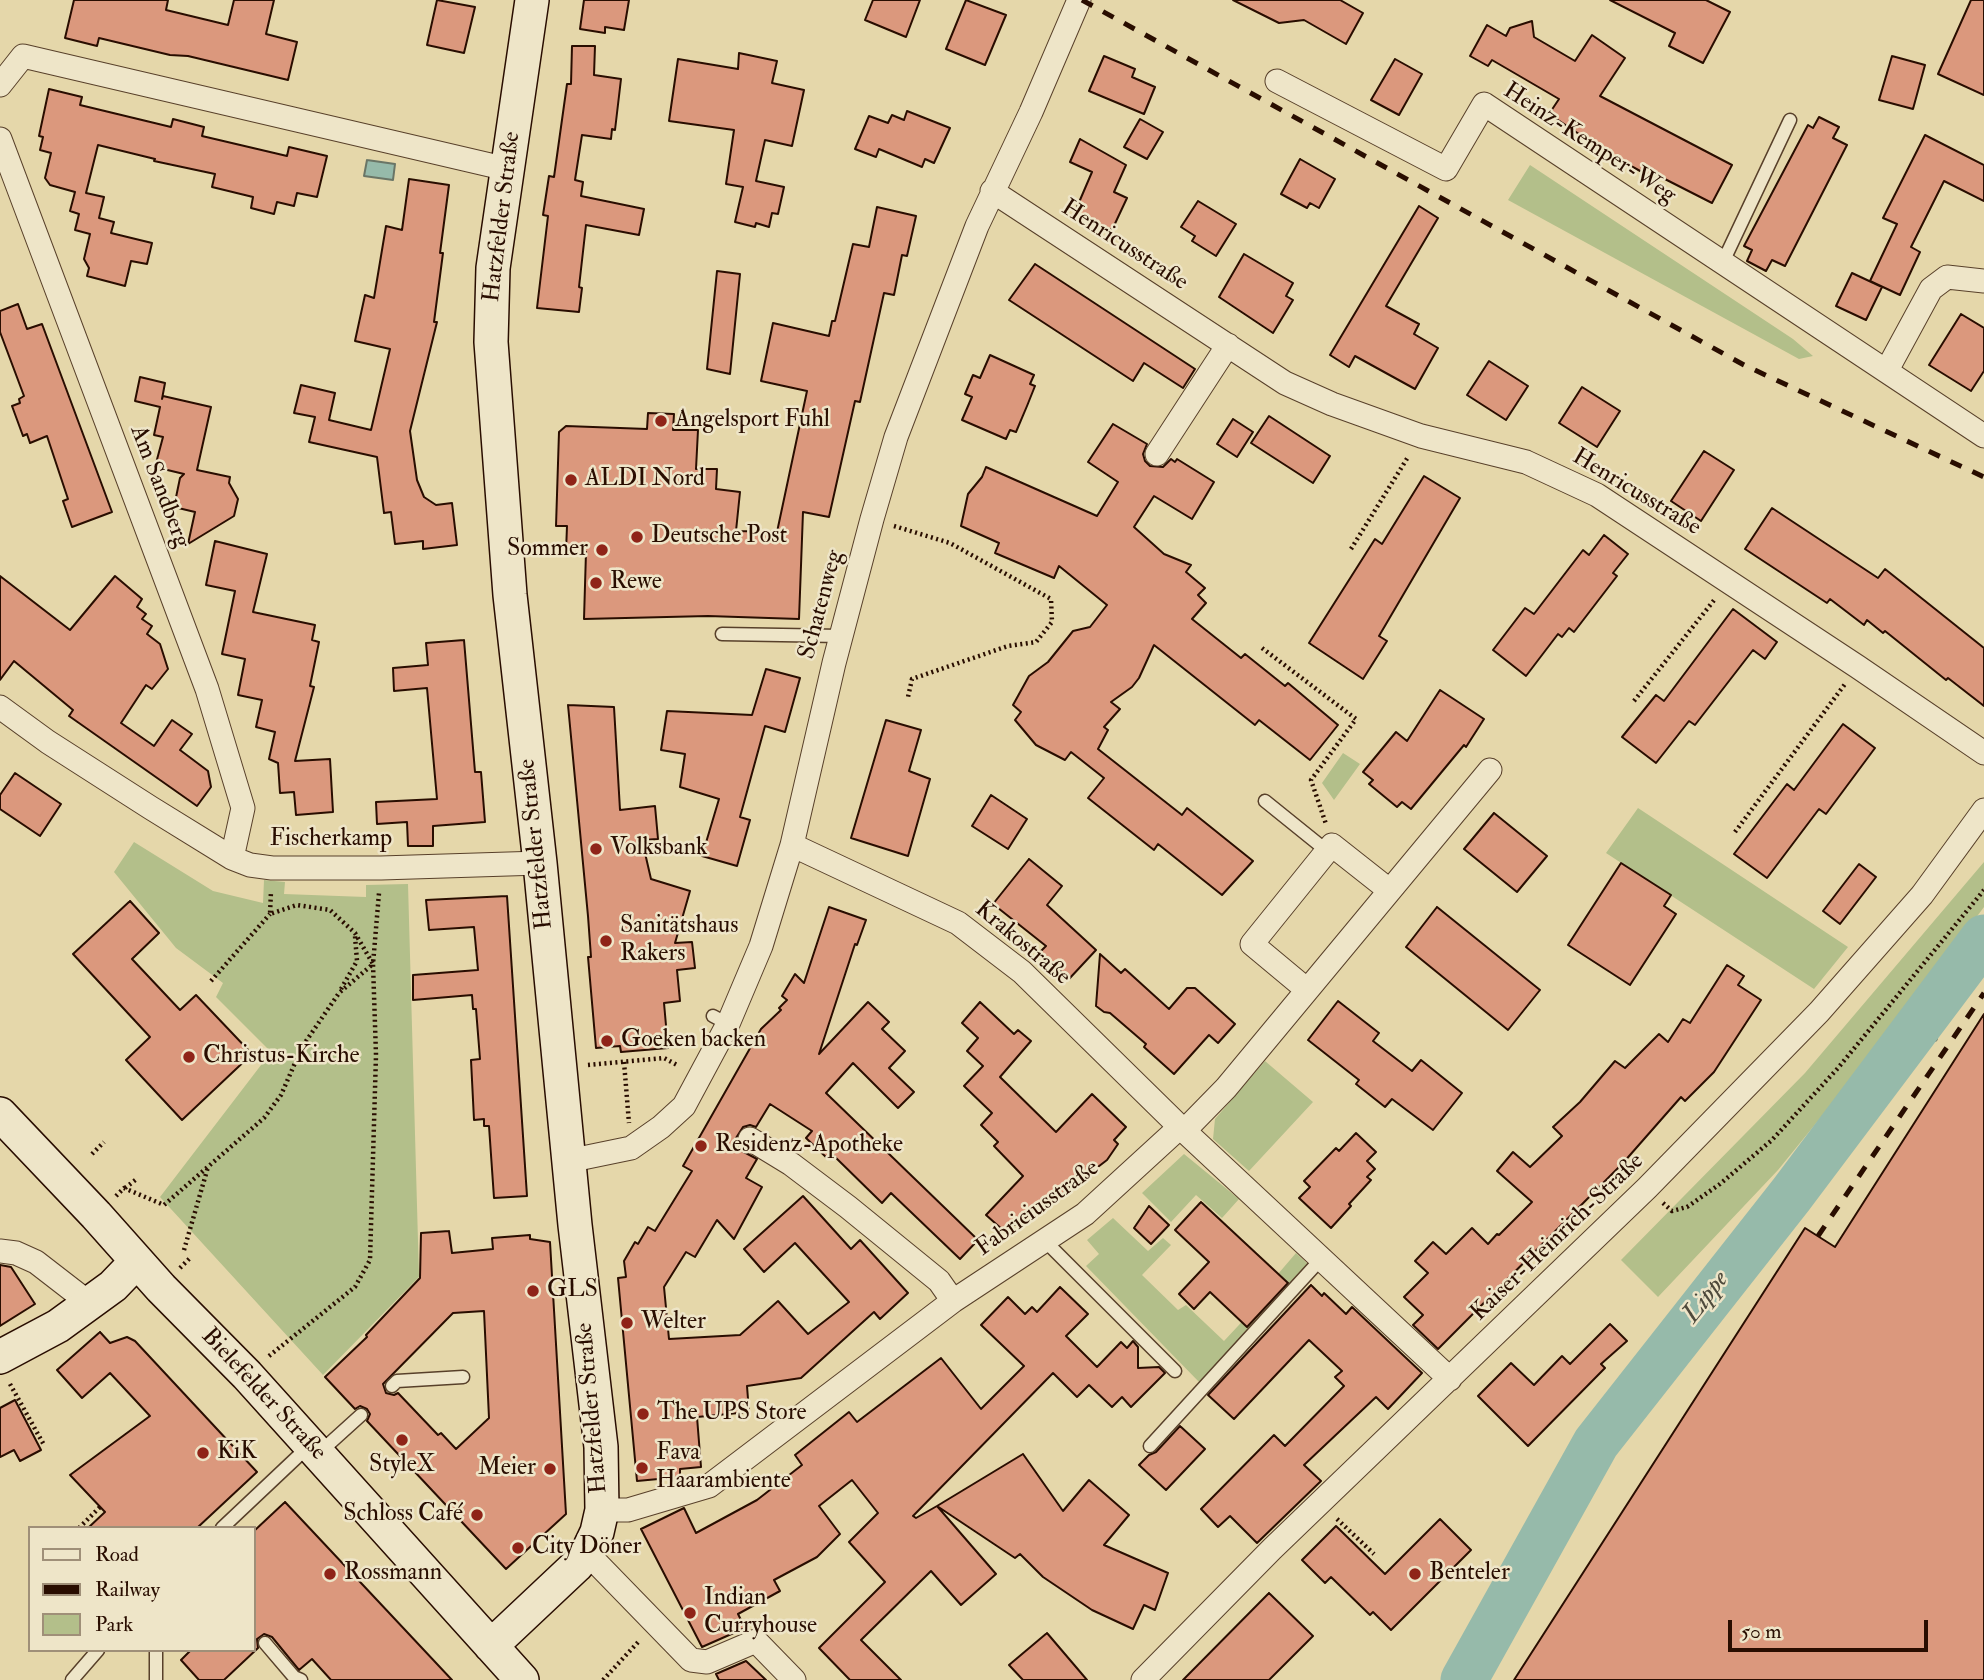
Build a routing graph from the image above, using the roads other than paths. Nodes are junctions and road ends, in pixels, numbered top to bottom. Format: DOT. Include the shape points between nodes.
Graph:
graph roads {
  1 [pos="532,0"];
  2 [pos="1079,0"];
  3 [pos="1277,81"];
  4 [pos="0,85"];
  5 [pos="1790,120"];
  6 [pos="0,139"];
  7 [pos="507,169"];
  8 [pos="992,191"];
  9 [pos="1723,262"];
  10 [pos="1984,281"];
  11 [pos="1228,345"];
  12 [pos="1887,370"];
  13 [pos="1984,436"];
  14 [pos="1157,454"];
  15 [pos="722,634"];
  16 [pos="841,636"];
  17 [pos="0,707"];
  18 [pos="1984,753"];
  19 [pos="1490,770"];
  20 [pos="1265,801"];
  21 [pos="1984,810"];
  22 [pos="792,845"];
  23 [pos="1330,848"];
  24 [pos="232,858"];
  25 [pos="540,863"];
  26 [pos="1389,890"];
  27 [pos="1306,989"];
  28 [pos="0,1114"];
  29 [pos="1182,1129"];
  30 [pos="750,1139"];
  31 [pos="568,1161"];
  32 [pos="1045,1241"];
  33 [pos="0,1251"];
  34 [pos="1322,1258"];
  35 [pos="136,1261"];
  36 [pos="953,1301"];
  37 [pos="89,1303"];
  38 [pos="3,1367"];
  39 [pos="1175,1371"];
  40 [pos="463,1377"];
  41 [pos="1450,1379"];
  42 [pos="392,1386"];
  43 [pos="361,1415"];
  44 [pos="1150,1446"];
  45 [pos="315,1449"];
  46 [pos="602,1510"];
  47 [pos="224,1526"];
  48 [pos="587,1553"];
  49 [pos="265,1643"];
  50 [pos="491,1646"];
  51 [pos="96,1652"];
  52 [pos="156,1652"];
  53 [pos="72,1680"];
  54 [pos="156,1680"];
  55 [pos="301,1680"];
  56 [pos="522,1680"];
  57 [pos="793,1680"];
  58 [pos="1143,1680"];
  1 -- 7 [label="street, Hatzfelder Straße"];
  2 -- 8 [label="street, Schatenweg"];
  3 -- 9 [label="street, Heinz-Kemper-Weg" via="1446,169 1484,104"];
  4 -- 7 [label="street" via="23,56"];
  5 -- 9 [label="lane"];
  6 -- 24 [label="street, Am Sandberg" via="207,690 243,808"];
  7 -- 25 [label="street, Hatzfelder Straße" via="493,268 491,342 510,595"];
  8 -- 11 [label="street, Henricusstraße"];
  8 -- 16 [label="street, Schatenweg" via="897,438"];
  9 -- 12 [label="street, Heinz-Kemper-Weg"];
  10 -- 12 [label="street" via="1947,277 1931,289"];
  11 -- 14 [label="street"];
  11 -- 18 [label="street, Henricusstraße" via="1285,383 1332,404 1422,436 1526,462 1597,495"];
  12 -- 13 [label="street, Heinz-Kemper-Weg"];
  15 -- 16 [label="lane"];
  16 -- 22 [label="street, Schatenweg"];
  17 -- 24 [label="street, Fischerkamp"];
  19 -- 26 [label="street"];
  20 -- 23 [label="lane"];
  21 -- 41 [label="street, Kaiser-Heinrich-Straße" via="1922,895 1842,986 1647,1188"];
  22 -- 29 [label="street, Krakostraße" via="958,923 1021,972"];
  22 -- 31 [label="street, Schatenweg" via="761,946 720,1020 701,1078 684,1106 631,1148"];
  23 -- 26 [label="street"];
  23 -- 27 [label="street" via="1252,944"];
  24 -- 25 [label="street, Fischerkamp" via="272,868"];
  25 -- 31 [label="street, Hatzfelder Straße"];
  26 -- 27 [label="street"];
  27 -- 29 [label="street" via="1226,1088"];
  28 -- 35 [label="street, Bielefelder Straße"];
  29 -- 32 [label="street, Fabriciusstraße" via="1084,1214"];
  29 -- 34 [label="street, Krakostraße"];
  30 -- 36 [label="street" via="848,1207 940,1281"];
  31 -- 46 [label="street, Hatzfelder Straße" via="601,1447"];
  32 -- 36 [label="street, Fabriciusstraße"];
  32 -- 39 [label="lane"];
  33 -- 37 [label="street" via="36,1262"];
  34 -- 41 [label="street, Krakostraße"];
  34 -- 44 [label="lane"];
  35 -- 37 [label="street"];
  35 -- 45 [label="street, Bielefelder Straße"];
  36 -- 46 [label="street, Fabriciusstraße" via="709,1486 628,1510"];
  37 -- 38 [label="street"];
  40 -- 42 [label="lane" via="397,1381"];
  41 -- 58 [label="street, Kaiser-Heinrich-Straße"];
  43 -- 45 [label="lane"];
  45 -- 47 [label="lane"];
  45 -- 50 [label="street, Bielefelder Straße"];
  46 -- 48 [label="street, Hatzfelder Straße"];
  48 -- 50 [label="street, Hatzfelder Straße"];
  48 -- 57 [label="street" via="691,1660 707,1662 756,1641"];
  49 -- 55 [label="lane"];
  50 -- 56 [label="street, Bielefelder Straße"];
  51 -- 53 [label="lane"];
  52 -- 54 [label="lane"];
}
